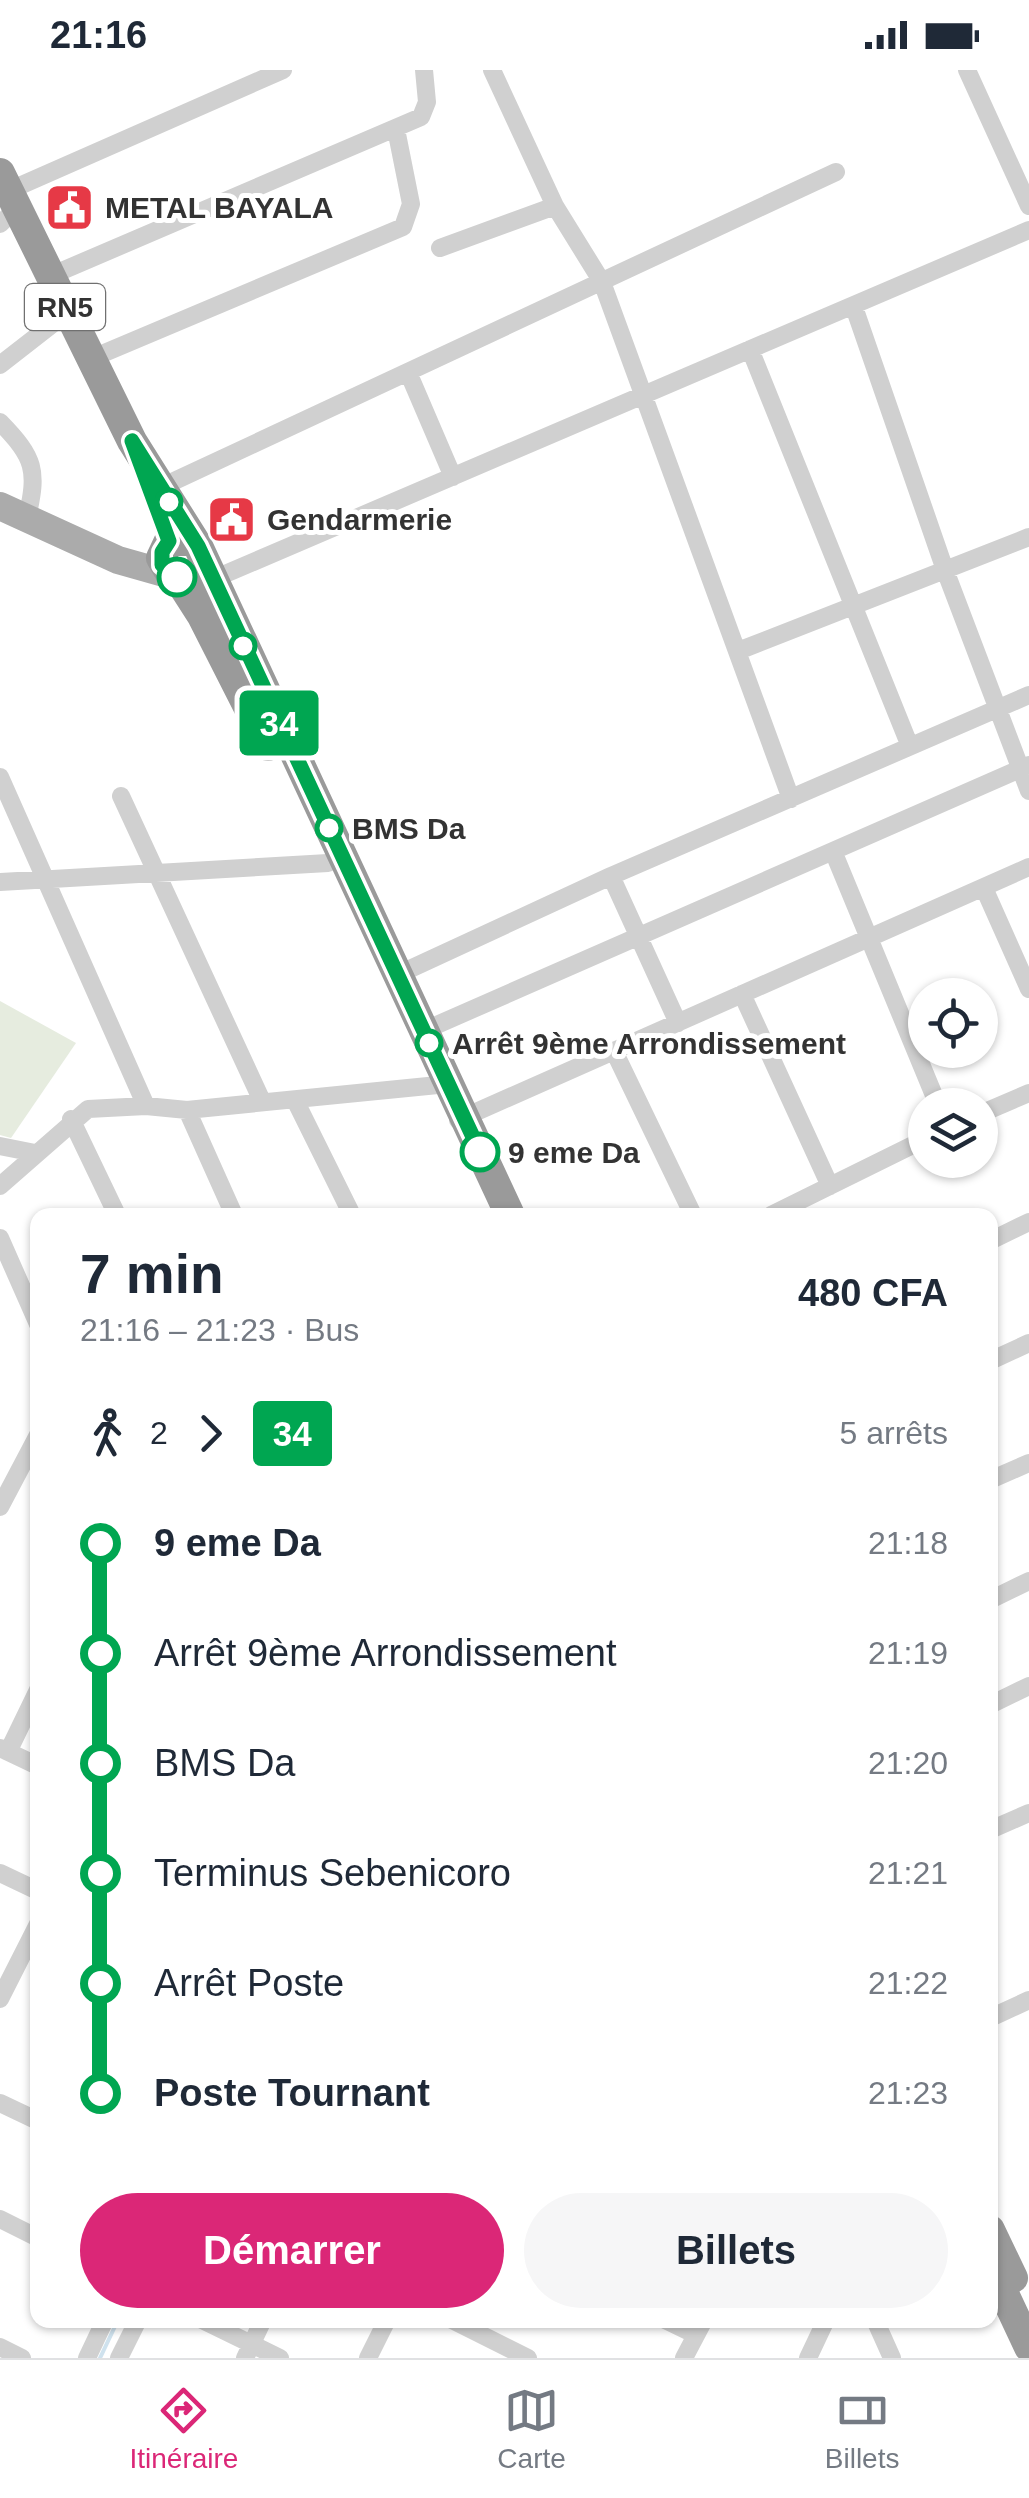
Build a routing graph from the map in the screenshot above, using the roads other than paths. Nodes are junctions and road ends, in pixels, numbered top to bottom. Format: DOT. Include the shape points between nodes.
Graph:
graph roads {
  1 [pos="283,70"];
  2 [pos="424,70"];
  3 [pos="492,70"];
  4 [pos="968,70"];
  5 [pos="396,128"];
  6 [pos="836,172"];
  7 [pos="6,199"];
  8 [pos="555,206"];
  9 [pos="1029,206"];
  10 [pos="1029,230"];
  11 [pos="440,248"];
  12 [pos="50,276"];
  13 [pos="602,282"];
  14 [pos="854,307"];
  15 [pos="68,312"];
  16 [pos="750,349"];
  17 [pos="90,358"];
  18 [pos="0,365"];
  19 [pos="408,372"];
  20 [pos="644,395"];
  21 [pos="0,422"];
  22 [pos="453,476"];
  23 [pos="156,490"];
  24 [pos="0,506"];
  25 [pos="26,518"];
  26 [pos="1029,537"];
  27 [pos="184,560"];
  28 [pos="945,570"];
  29 [pos="854,606"];
  30 [pos="738,651"];
  31 [pos="1029,694"];
  32 [pos="996,709"];
  33 [pos="909,744"];
  34 [pos="1025,768"];
  35 [pos="0,777"];
  36 [pos="1029,791"];
  37 [pos="121,796"];
  38 [pos="790,799"];
  39 [pos="833,852"];
  40 [pos="328,862"];
  41 [pos="1029,867"];
  42 [pos="160,873"];
  43 [pos="611,876"];
  44 [pos="48,879"];
  45 [pos="0,882"];
  46 [pos="984,888"];
  47 [pos="639,936"];
  48 [pos="869,938"];
  49 [pos="397,975"];
  50 [pos="1029,990"];
  51 [pos="742,994"];
  52 [pos="678,1023"];
  53 [pos="423,1031"];
  54 [pos="614,1051"];
  55 [pos="440,1084"];
  56 [pos="931,1088"];
  57 [pos="1024,1095"];
  58 [pos="294,1100"];
  59 [pos="262,1101"];
  60 [pos="146,1106"];
  61 [pos="998,1106"];
  62 [pos="187,1110"];
  63 [pos="1029,1116"];
  64 [pos="72,1119"];
  65 [pos="457,1120"];
  66 [pos="0,1146"];
  67 [pos="908,1147"];
  68 [pos="35,1153"];
  69 [pos="0,1186"];
  70 [pos="830,1186"];
  71 [pos="114,1208"];
  72 [pos="231,1208"];
  73 [pos="348,1208"];
  74 [pos="491,1208"];
  75 [pos="506,1208"];
  76 [pos="690,1208"];
  77 [pos="785,1208"];
  78 [pos="1029,1222"];
  79 [pos="998,1237"];
  80 [pos="0,1238"];
  81 [pos="30,1306"];
  82 [pos="1029,1343"];
  83 [pos="998,1358"];
  84 [pos="30,1450"];
  85 [pos="1029,1463"];
  86 [pos="998,1477"];
  87 [pos="1,1500"];
  88 [pos="1029,1581"];
  89 [pos="998,1596"];
  90 [pos="1029,1686"];
  91 [pos="998,1701"];
  92 [pos="30,1704"];
  93 [pos="4,1750"];
  94 [pos="30,1762"];
  95 [pos="1029,1813"];
  96 [pos="998,1827"];
  97 [pos="0,1872"];
  98 [pos="30,1887"];
  99 [pos="30,1940"];
  100 [pos="0,1999"];
  101 [pos="1029,2000"];
  102 [pos="998,2014"];
  103 [pos="0,2103"];
  104 [pos="30,2118"];
  105 [pos="0,2219"];
  106 [pos="30,2234"];
  107 [pos="998,2247"];
  108 [pos="998,2281"];
  109 [pos="1029,2312"];
  110 [pos="101,2328"];
  111 [pos="134,2328"];
  112 [pos="214,2328"];
  113 [pos="259,2328"];
  114 [pos="383,2328"];
  115 [pos="468,2328"];
  116 [pos="700,2328"];
  117 [pos="822,2328"];
  118 [pos="879,2328"];
  119 [pos="0,2347"];
  120 [pos="1029,2347"];
  121 [pos="248,2351"];
  122 [pos="22,2358"];
  123 [pos="87,2358"];
  124 [pos="120,2358"];
  125 [pos="280,2358"];
  126 [pos="368,2358"];
  127 [pos="528,2358"];
  128 [pos="684,2358"];
  129 [pos="808,2358"];
  130 [pos="892,2358"];
  1 -- 7 [label="street"];
  2 -- 5 [label="street" via="422,117"];
  3 -- 8 [label="street"];
  4 -- 9 [label="street"];
  5 -- 12 [label="street"];
  5 -- 17 [label="street" via="410,204 402,227"];
  6 -- 13 [label="street"];
  7 -- 12 [label="highway, RN5"];
  8 -- 11 [label="street"];
  8 -- 13 [label="street"];
  10 -- 14 [label="street"];
  12 -- 15 [label="highway, RN5"];
  13 -- 19 [label="street"];
  13 -- 20 [label="street"];
  14 -- 16 [label="street"];
  14 -- 28 [label="street"];
  15 -- 17 [label="highway, RN5"];
  15 -- 18 [label="street"];
  16 -- 20 [label="street"];
  16 -- 29 [label="street"];
  17 -- 23 [label="highway, RN5"];
  19 -- 22 [label="street"];
  19 -- 23 [label="street"];
  20 -- 22 [label="street"];
  20 -- 30 [label="street"];
  21 -- 25 [label="street" via="24,447 36,481"];
  22 -- 27 [label="street"];
  23 -- 27 [label="highway, RN5"];
  24 -- 25 [label="main road"];
  25 -- 27 [label="main road" via="83,544"];
  26 -- 28 [label="street"];
  27 -- 40 [label="highway, RN5" via="202,616"];
  27 -- 49 [label="highway, RN5"];
  28 -- 29 [label="street"];
  28 -- 32 [label="street"];
  29 -- 30 [label="street"];
  29 -- 33 [label="street"];
  30 -- 38 [label="street"];
  31 -- 32 [label="street"];
  32 -- 33 [label="street"];
  32 -- 34 [label="street"];
  33 -- 38 [label="street"];
  34 -- 36 [label="street"];
  34 -- 39 [label="street"];
  35 -- 44 [label="street"];
  37 -- 42 [label="street"];
  38 -- 43 [label="street"];
  39 -- 47 [label="street"];
  39 -- 48 [label="street"];
  40 -- 42 [label="street"];
  40 -- 55 [label="highway, RN5"];
  41 -- 46 [label="street"];
  42 -- 44 [label="street"];
  42 -- 59 [label="street"];
  43 -- 47 [label="street"];
  43 -- 49 [label="street"];
  44 -- 45 [label="street"];
  44 -- 60 [label="street"];
  46 -- 48 [label="street"];
  46 -- 50 [label="street"];
  47 -- 52 [label="street"];
  47 -- 53 [label="street"];
  48 -- 51 [label="street"];
  48 -- 56 [label="street"];
  49 -- 53 [label="highway, RN5"];
  51 -- 52 [label="street"];
  51 -- 70 [label="street"];
  52 -- 54 [label="street"];
  53 -- 55 [label="highway, RN5"];
  54 -- 65 [label="street"];
  54 -- 76 [label="street"];
  55 -- 58 [label="street"];
  55 -- 65 [label="highway, RN5"];
  57 -- 61 [label="street"];
  57 -- 63 [label="street"];
  58 -- 59 [label="street"];
  58 -- 73 [label="street"];
  59 -- 62 [label="street"];
  60 -- 62 [label="street"];
  60 -- 64 [label="street" via="88,1109"];
  62 -- 72 [label="street"];
  64 -- 68 [label="street"];
  64 -- 71 [label="street"];
  65 -- 74 [label="highway, RN5"];
  65 -- 75 [label="highway, RN5"];
  66 -- 68 [label="street"];
  67 -- 70 [label="street"];
  68 -- 69 [label="street"];
  70 -- 77 [label="street"];
  78 -- 79 [label="street"];
  80 -- 81 [label="street"];
  82 -- 83 [label="street"];
  84 -- 87 [label="street"];
  85 -- 86 [label="street"];
  88 -- 89 [label="street"];
  90 -- 91 [label="street"];
  92 -- 93 [label="street"];
  93 -- 94 [label="street"];
  95 -- 96 [label="street"];
  97 -- 98 [label="street"];
  99 -- 100 [label="street"];
  101 -- 102 [label="street"];
  103 -- 104 [label="street"];
  105 -- 106 [label="street"];
  107 -- 109 [label="highway"];
  108 -- 120 [label="highway"];
  110 -- 123 [label="street"];
  111 -- 124 [label="street"];
  112 -- 121 [label="street"];
  113 -- 121 [label="street"];
  114 -- 126 [label="street"];
  115 -- 127 [label="street"];
  116 -- 128 [label="street"];
  117 -- 129 [label="street"];
  118 -- 130 [label="street"];
  119 -- 122 [label="street"];
  121 -- 125 [label="street"];
}
